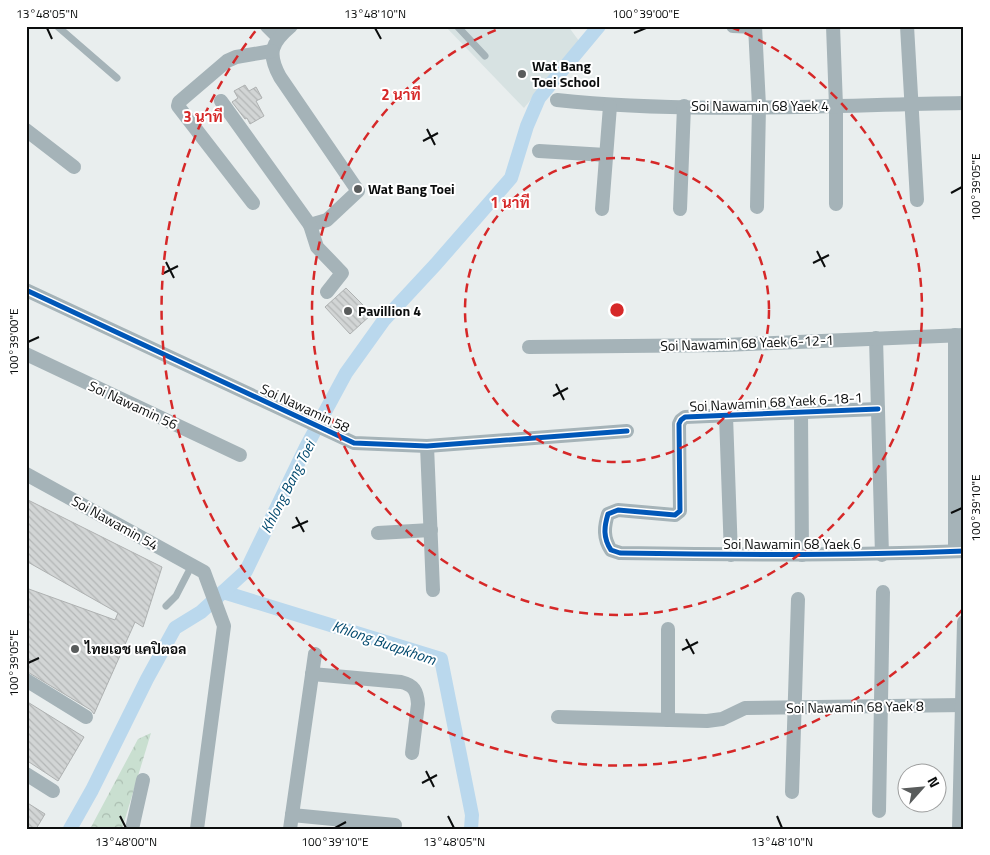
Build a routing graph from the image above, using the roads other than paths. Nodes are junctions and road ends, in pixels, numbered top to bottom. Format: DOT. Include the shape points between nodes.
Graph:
graph roads {
  1 [pos="57,26"];
  2 [pos="267,26"];
  3 [pos="291,26"];
  4 [pos="457,26"];
  5 [pos="733,26"];
  6 [pos="755,26"];
  7 [pos="833,26"];
  8 [pos="907,26"];
  9 [pos="278,37"];
  10 [pos="272,50"];
  11 [pos="485,56"];
  12 [pos="116,78"];
  13 [pos="221,100"];
  14 [pos="557,100"];
  15 [pos="964,103"];
  16 [pos="911,104"];
  17 [pos="610,106"];
  18 [pos="684,106"];
  19 [pos="759,106"];
  20 [pos="836,106"];
  21 [pos="26,130"];
  22 [pos="539,151"];
  23 [pos="606,155"];
  24 [pos="74,168"];
  25 [pos="917,200"];
  26 [pos="253,203"];
  27 [pos="836,204"];
  28 [pos="757,207"];
  29 [pos="602,209"];
  30 [pos="680,210"];
  31 [pos="310,225"];
  32 [pos="26,290"];
  33 [pos="327,292"];
  34 [pos="959,335"];
  35 [pos="876,338"];
  36 [pos="529,347"];
  37 [pos="26,354"];
  38 [pos="878,409"];
  39 [pos="801,412"];
  40 [pos="726,416"];
  41 [pos="627,431"];
  42 [pos="427,446"];
  43 [pos="240,455"];
  44 [pos="26,474"];
  45 [pos="431,530"];
  46 [pos="378,533"];
  47 [pos="959,551"];
  48 [pos="620,553"];
  49 [pos="730,555"];
  50 [pos="802,555"];
  51 [pos="882,555"];
  52 [pos="192,564"];
  53 [pos="433,590"];
  54 [pos="883,592"];
  55 [pos="798,599"];
  56 [pos="166,606"];
  57 [pos="964,622"];
  58 [pos="668,629"];
  59 [pos="315,654"];
  60 [pos="312,674"];
  61 [pos="26,680"];
  62 [pos="963,705"];
  63 [pos="880,707"];
  64 [pos="794,708"];
  65 [pos="86,717"];
  66 [pos="558,717"];
  67 [pos="668,720"];
  68 [pos="412,753"];
  69 [pos="26,774"];
  70 [pos="142,780"];
  71 [pos="53,791"];
  72 [pos="792,792"];
  73 [pos="879,811"];
  74 [pos="291,822"];
  75 [pos="395,825"];
  76 [pos="132,829"];
  77 [pos="197,829"];
  78 [pos="960,829"];
  1 -- 12 [label="lane"];
  2 -- 9 [label="street"];
  3 -- 9 [label="street"];
  4 -- 11 [label="lane"];
  5 -- 6 [label="street"];
  6 -- 19 [label="street"];
  7 -- 20 [label="street"];
  8 -- 16 [label="street"];
  9 -- 10 [label="street"];
  10 -- 26 [label="street" via="227,61 178,106"];
  10 -- 31 [label="street" via="272,63 280,77 358,191 327,220"];
  13 -- 31 [label="street"];
  14 -- 17 [label="street, Soi Nawamin 68 Yaek 4"];
  15 -- 16 [label="street, Soi Nawamin 68 Yaek 4"];
  16 -- 20 [label="street, Soi Nawamin 68 Yaek 4"];
  16 -- 25 [label="street"];
  17 -- 18 [label="street, Soi Nawamin 68 Yaek 4"];
  17 -- 23 [label="street"];
  18 -- 19 [label="street, Soi Nawamin 68 Yaek 4"];
  18 -- 30 [label="street"];
  19 -- 20 [label="street, Soi Nawamin 68 Yaek 4"];
  19 -- 28 [label="street"];
  20 -- 27 [label="street"];
  21 -- 24 [label="street"];
  22 -- 23 [label="street"];
  23 -- 29 [label="street"];
  31 -- 33 [label="street" via="317,247 342,273"];
  32 -- 42 [label="street, Soi Nawamin 58" via="354,443"];
  34 -- 35 [label="street, Soi Nawamin 68 Yaek 6-12-1"];
  34 -- 47 [label="street"];
  35 -- 36 [label="street, Soi Nawamin 68 Yaek 6-12-1" via="725,345"];
  35 -- 38 [label="street"];
  37 -- 43 [label="street, Soi Nawamin 56"];
  38 -- 39 [label="street, Soi Nawamin 68 Yaek 6-18-1"];
  38 -- 51 [label="street"];
  39 -- 40 [label="street, Soi Nawamin 68 Yaek 6-18-1"];
  39 -- 50 [label="street"];
  40 -- 48 [label="street, Soi Nawamin 68 Yaek 6-18-1" via="685,417 679,424 680,511 675,515 618,510 608,514 606,542 611,550"];
  40 -- 49 [label="street"];
  41 -- 42 [label="street, Soi Nawamin 58"];
  42 -- 45 [label="street"];
  44 -- 52 [label="street, Soi Nawamin 54"];
  45 -- 46 [label="street"];
  45 -- 53 [label="street"];
  47 -- 51 [label="street, Soi Nawamin 68 Yaek 6"];
  48 -- 49 [label="street, Soi Nawamin 68 Yaek 6"];
  49 -- 50 [label="street, Soi Nawamin 68 Yaek 6"];
  50 -- 51 [label="street, Soi Nawamin 68 Yaek 6"];
  52 -- 56 [label="lane" via="176,596"];
  52 -- 77 [label="street, Soi Nawamin 54" via="204,572 224,626"];
  54 -- 63 [label="street"];
  55 -- 64 [label="street"];
  57 -- 62 [label="street"];
  58 -- 67 [label="street"];
  59 -- 60 [label="street"];
  60 -- 68 [label="street" via="401,682 415,688 418,704"];
  60 -- 74 [label="street"];
  61 -- 65 [label="street"];
  62 -- 63 [label="street, Soi Nawamin 68 Yaek 8"];
  62 -- 78 [label="street"];
  63 -- 64 [label="street, Soi Nawamin 68 Yaek 8"];
  63 -- 73 [label="street"];
  64 -- 67 [label="street, Soi Nawamin 68 Yaek 8" via="745,708 714,721"];
  64 -- 72 [label="street"];
  66 -- 67 [label="street"];
  69 -- 71 [label="street"];
  70 -- 76 [label="street"];
  74 -- 75 [label="street"];
}
